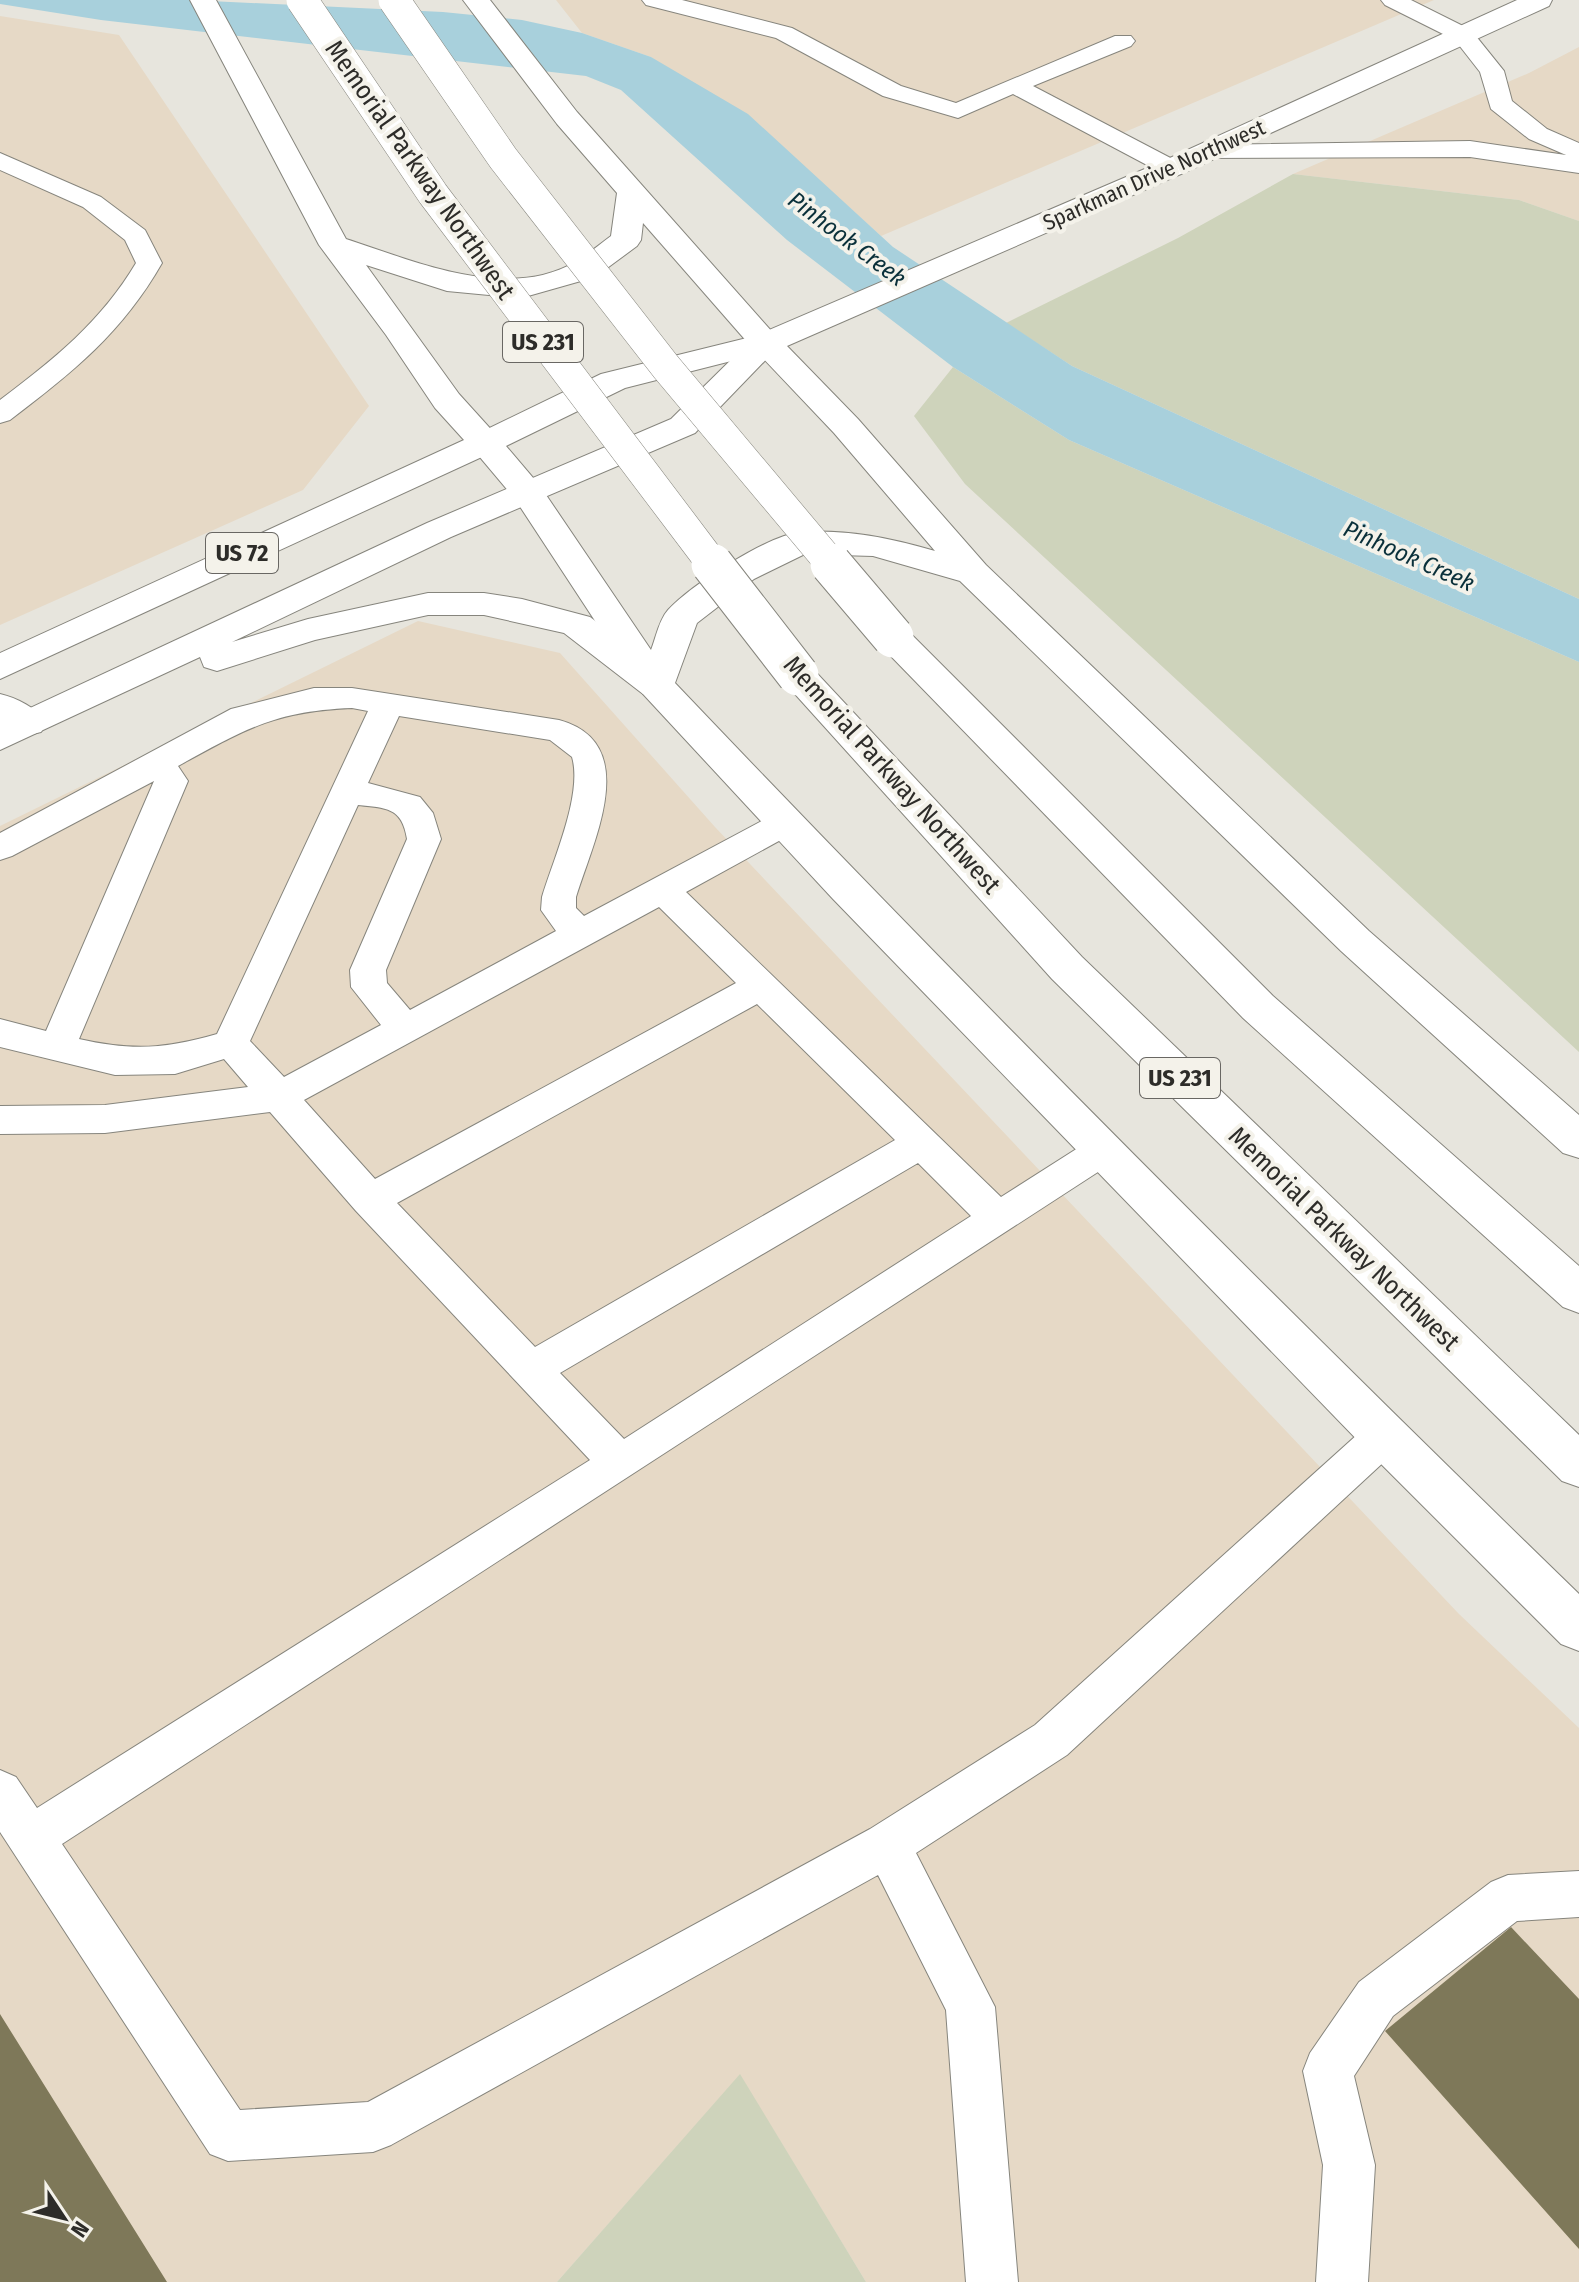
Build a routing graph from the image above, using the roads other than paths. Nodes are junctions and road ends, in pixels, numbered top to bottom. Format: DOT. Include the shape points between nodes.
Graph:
graph roads {
  1 [pos="203,0"];
  2 [pos="302,0"];
  3 [pos="394,0"];
  4 [pos="476,0"];
  5 [pos="654,0"];
  6 [pos="1393,0"];
  7 [pos="1539,0"];
  8 [pos="1463,35"];
  9 [pos="1123,41"];
  10 [pos="1013,85"];
  11 [pos="1579,152"];
  12 [pos="1205,153"];
  13 [pos="0,161"];
  14 [pos="1579,165"];
  15 [pos="1171,168"];
  16 [pos="632,191"];
  17 [pos="334,245"];
  18 [pos="766,343"];
  19 [pos="0,414"];
  20 [pos="485,443"];
  21 [pos="528,493"];
  22 [pos="973,573"];
  23 [pos="0,667"];
  24 [pos="110,684"];
  25 [pos="656,685"];
  26 [pos="388,704"];
  27 [pos="9,722"];
  28 [pos="159,762"];
  29 [pos="348,792"];
  30 [pos="785,823"];
  31 [pos="0,848"];
  32 [pos="663,890"];
  33 [pos="580,936"];
  34 [pos="761,986"];
  35 [pos="406,1029"];
  36 [pos="0,1033"];
  37 [pos="231,1043"];
  38 [pos="57,1047"];
  39 [pos="279,1097"];
  40 [pos="0,1120"];
  41 [pos="1579,1141"];
  42 [pos="921,1143"];
  43 [pos="1105,1149"];
  44 [pos="370,1200"];
  45 [pos="997,1217"];
  46 [pos="1579,1294"];
  47 [pos="530,1370"];
  48 [pos="1384,1436"];
  49 [pos="620,1463"];
  50 [pos="1579,1466"];
  51 [pos="1579,1628"];
  52 [pos="0,1792"];
  53 [pos="31,1838"];
  54 [pos="887,1845"];
  55 [pos="1579,1894"];
  56 [pos="992,2282"];
  57 [pos="1342,2282"];
  1 -- 17 [label="main road"];
  2 -- 50 [label="main road, Memorial Parkway Northwest / US 231, bridge" via="433,194 798,675 1067,968"];
  3 -- 46 [label="main road, US 231, bridge" via="503,158 656,355 893,637 1258,1007"];
  4 -- 16 [label="main road" via="567,118"];
  5 -- 10 [label="lane" via="784,33 892,91 958,111"];
  6 -- 8 [label="lane"];
  7 -- 8 [label="main road, Sparkman Drive Northwest"];
  8 -- 11 [label="lane" via="1492,71 1500,104 1538,134"];
  8 -- 12 [label="main road, Sparkman Drive Northwest"];
  9 -- 10 [label="lane"];
  10 -- 15 [label="lane"];
  12 -- 14 [label="lane" via="1470,149"];
  12 -- 15 [label="main road, Sparkman Drive Northwest"];
  13 -- 19 [label="lane" via="92,202 136,236 149,263 131,298 101,334"];
  15 -- 18 [label="main road, Sparkman Drive Northwest"];
  16 -- 17 [label="main road" via="626,240 584,270 521,289 447,282"];
  16 -- 18 [label="main road"];
  17 -- 20 [label="main road" via="447,401"];
  18 -- 20 [label="main road, Sparkman Drive Northwest" via="613,381"];
  18 -- 21 [label="main road, Sparkman Drive Northwest / US 72" via="683,426"];
  18 -- 22 [label="main road"];
  20 -- 21 [label="main road"];
  20 -- 23 [label="main road, US 72"];
  21 -- 24 [label="main road, US 72"];
  21 -- 25 [label="main road"];
  22 -- 25 [label="main road" via="875,545 799,543 741,571 681,618"];
  22 -- 41 [label="main road" via="1355,941"];
  24 -- 25 [label="main road" via="236,655 308,630 442,604 509,608 577,625"];
  24 -- 27 [label="main road, US 72"];
  25 -- 30 [label="main road"];
  26 -- 28 [label="lane" via="314,699 276,707 242,717"];
  26 -- 29 [label="lane"];
  26 -- 33 [label="lane" via="559,731 580,743 590,762 591,783 559,897 559,910"];
  28 -- 31 [label="lane"];
  28 -- 38 [label="lane" via="171,781"];
  29 -- 35 [label="lane" via="400,801 415,809 423,823 424,839 368,970 369,987"];
  29 -- 37 [label="lane"];
  30 -- 32 [label="lane"];
  30 -- 43 [label="main road"];
  32 -- 33 [label="lane"];
  32 -- 34 [label="lane"];
  33 -- 35 [label="lane"];
  34 -- 42 [label="lane"];
  34 -- 44 [label="lane"];
  35 -- 39 [label="lane"];
  36 -- 38 [label="lane"];
  37 -- 38 [label="lane" via="175,1060 115,1061"];
  37 -- 39 [label="lane"];
  39 -- 40 [label="lane" via="44,1123"];
  39 -- 44 [label="lane"];
  42 -- 45 [label="lane"];
  42 -- 47 [label="lane"];
  43 -- 45 [label="lane"];
  43 -- 48 [label="main road"];
  44 -- 47 [label="lane"];
  45 -- 49 [label="lane"];
  47 -- 49 [label="lane"];
  48 -- 51 [label="main road"];
  48 -- 54 [label="lane" via="1051,1740"];
  49 -- 53 [label="lane"];
  52 -- 53 [label="lane"];
  53 -- 54 [label="lane" via="228,2136 373,2127"];
  54 -- 56 [label="lane" via="970,2007"];
  55 -- 57 [label="lane" via="1508,1898 1376,1999 1328,2071 1349,2165"];
}
